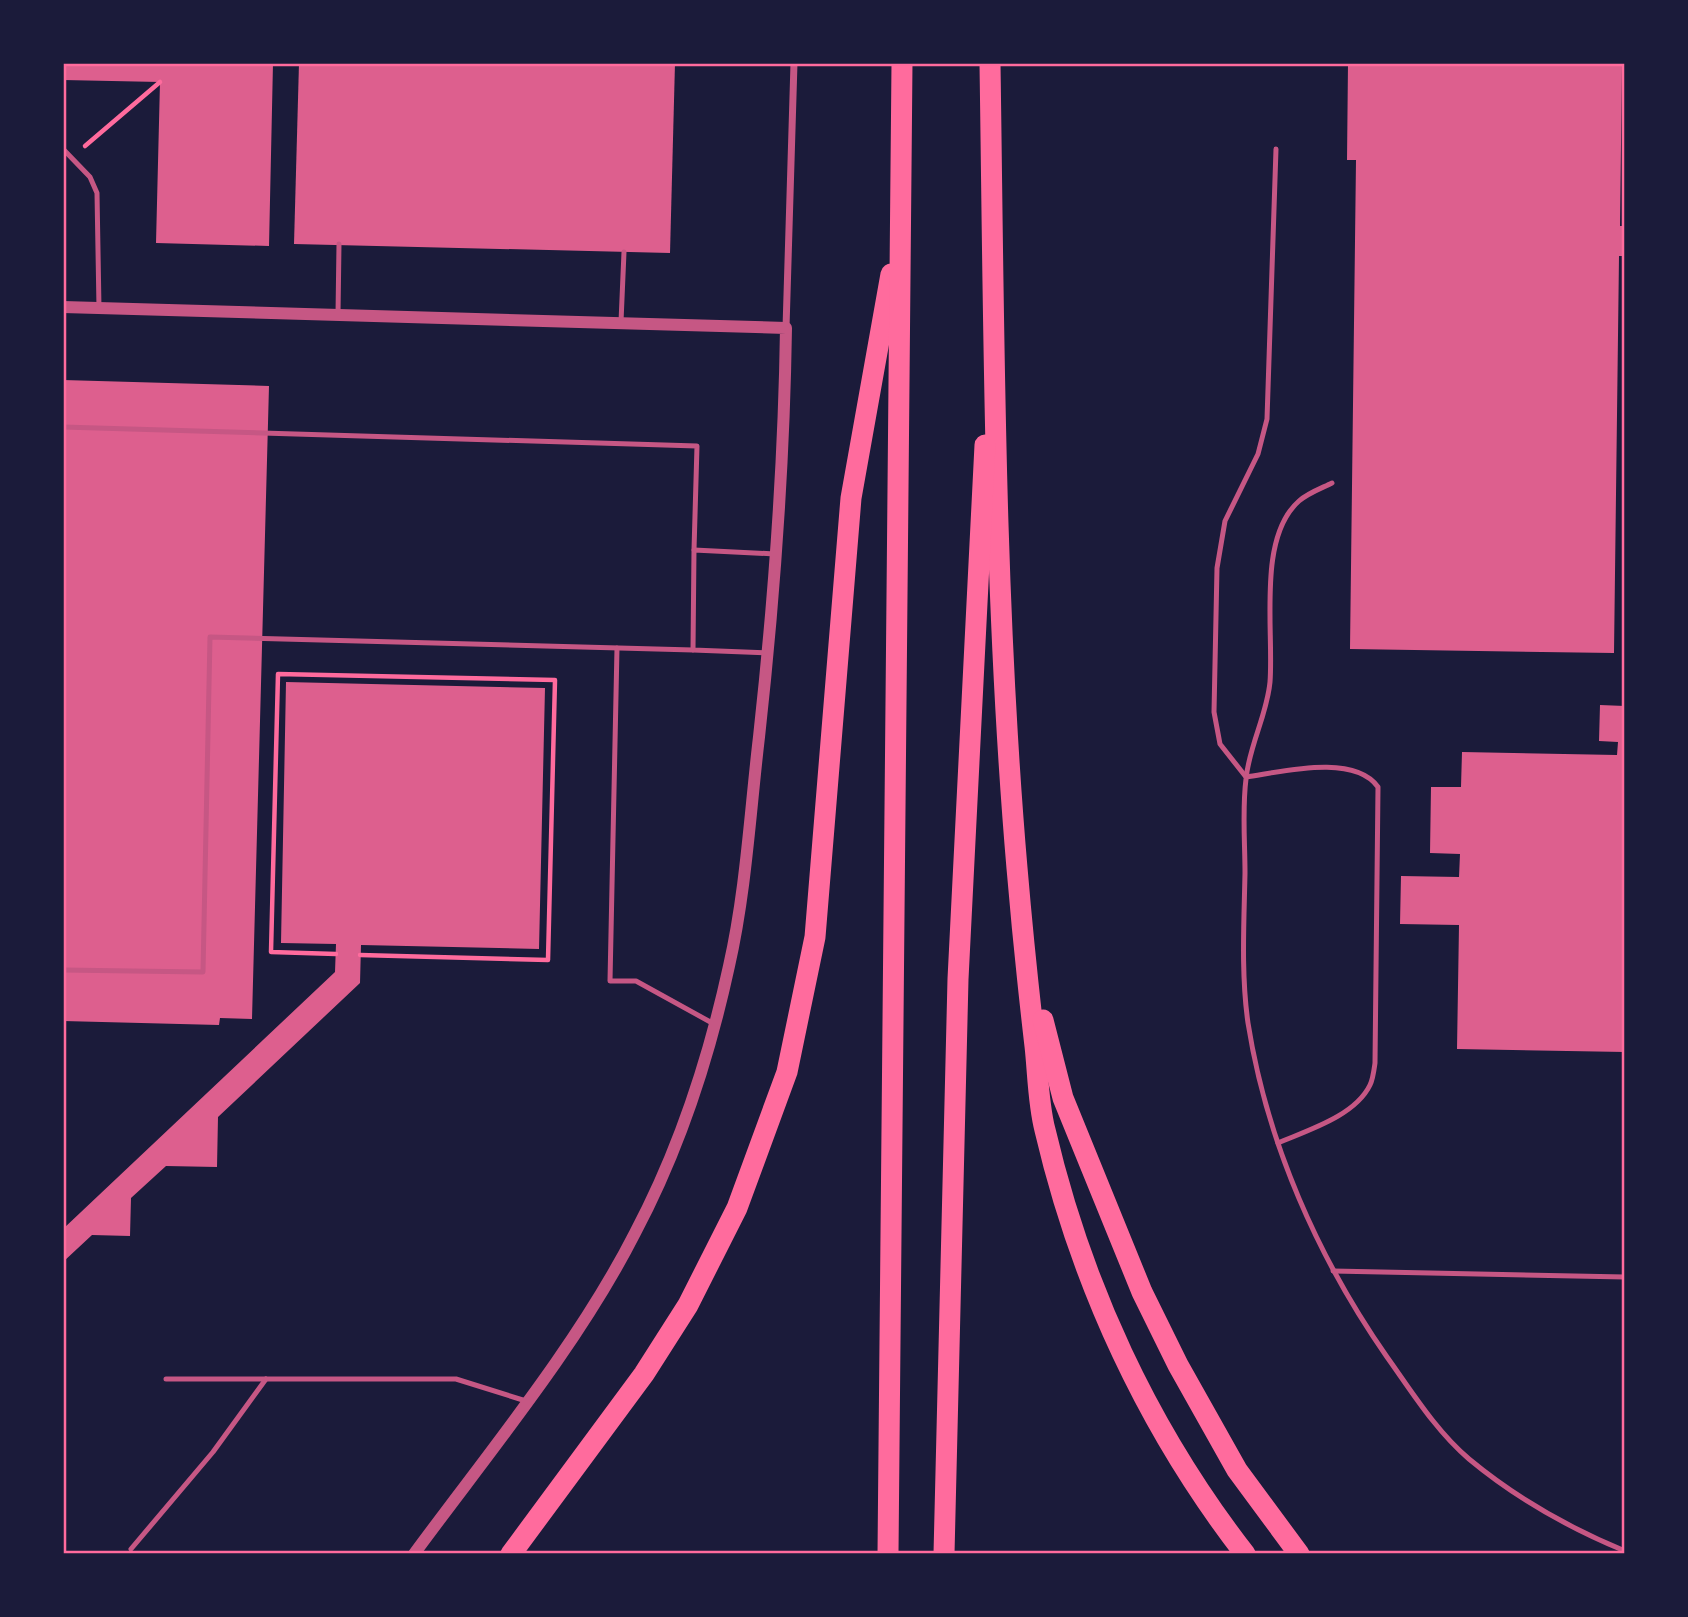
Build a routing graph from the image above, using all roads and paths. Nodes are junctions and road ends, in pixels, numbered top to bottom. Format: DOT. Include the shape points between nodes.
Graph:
graph roads {
  1 [pos="794,63"];
  2 [pos="894,63"];
  3 [pos="902,63"];
  4 [pos="989,63"];
  5 [pos="160,82"];
  6 [pos="902,117"];
  7 [pos="63,149"];
  8 [pos="1276,149"];
  9 [pos="72,157"];
  10 [pos="902,210"];
  11 [pos="339,244"];
  12 [pos="624,252"];
  13 [pos="63,306"];
  14 [pos="99,307"];
  15 [pos="993,313"];
  16 [pos="338,314"];
  17 [pos="621,321"];
  18 [pos="786,328"];
  19 [pos="63,427"];
  20 [pos="1332,483"];
  21 [pos="694,550"];
  22 [pos="776,554"];
  23 [pos="617,648"];
  24 [pos="693,650"];
  25 [pos="768,653"];
  26 [pos="1246,778"];
  27 [pos="1024,948"];
  28 [pos="336,954"];
  29 [pos="360,955"];
  30 [pos="63,970"];
  31 [pos="714,1024"];
  32 [pos="1278,1143"];
  33 [pos="1334,1271"];
  34 [pos="1625,1277"];
  35 [pos="166,1379"];
  36 [pos="266,1379"];
  37 [pos="526,1401"];
  38 [pos="131,1549"];
  39 [pos="1625,1551"];
  40 [pos="414,1554"];
  41 [pos="511,1554"];
  42 [pos="888,1554"];
  43 [pos="944,1554"];
  44 [pos="1245,1554"];
  45 [pos="1299,1554"];
  1 -- 18 [label="street"];
  2 -- 6 [label="highway"];
  3 -- 6 [label="highway"];
  4 -- 15 [label="highway"];
  5 -- 9 [label="path"];
  6 -- 10 [label="highway"];
  7 -- 9 [label="lane"];
  8 -- 26 [label="lane" via="1267,419 1258,454 1225,521 1217,569 1214,712 1220,744"];
  9 -- 14 [label="lane" via="97,193"];
  10 -- 41 [label="highway" via="851,498 815,937 786,1072 737,1208 688,1305 644,1374"];
  10 -- 42 [label="highway"];
  11 -- 16 [label="lane"];
  12 -- 17 [label="lane"];
  13 -- 14 [label="street"];
  14 -- 16 [label="street"];
  15 -- 27 [label="highway" via="1005,670"];
  15 -- 43 [label="highway" via="958,979"];
  16 -- 17 [label="street"];
  17 -- 18 [label="street"];
  18 -- 22 [label="street"];
  19 -- 21 [label="lane" via="697,446"];
  20 -- 26 [label="lane" via="1300,501 1282,524 1273,557 1270,685"];
  21 -- 22 [label="lane"];
  21 -- 24 [label="lane"];
  22 -- 25 [label="street"];
  23 -- 24 [label="lane"];
  23 -- 30 [label="lane" via="210,637 204,972"];
  23 -- 31 [label="lane" via="610,981 636,981"];
  24 -- 25 [label="lane"];
  25 -- 31 [label="street" via="738,914"];
  26 -- 32 [label="lane" via="1244,975 1248,1024"];
  26 -- 32 [label="lane" via="1351,769 1370,776 1378,787 1375,1063 1370,1085 1354,1104 1328,1121"];
  27 -- 44 [label="highway" via="1043,1126 1086,1265 1110,1329 1150,1412"];
  27 -- 45 [label="highway" via="1063,1098 1142,1292 1237,1471"];
  28 -- 29 [label="path" via="271,952 278,674 555,680 548,960"];
  31 -- 37 [label="street" via="689,1110 637,1231 604,1289"];
  32 -- 33 [label="lane"];
  33 -- 34 [label="lane"];
  33 -- 39 [label="lane" via="1427,1414 1468,1458 1541,1511"];
  35 -- 36 [label="lane"];
  36 -- 37 [label="lane" via="456,1379"];
  36 -- 38 [label="lane" via="214,1452"];
  37 -- 40 [label="street"];
}
